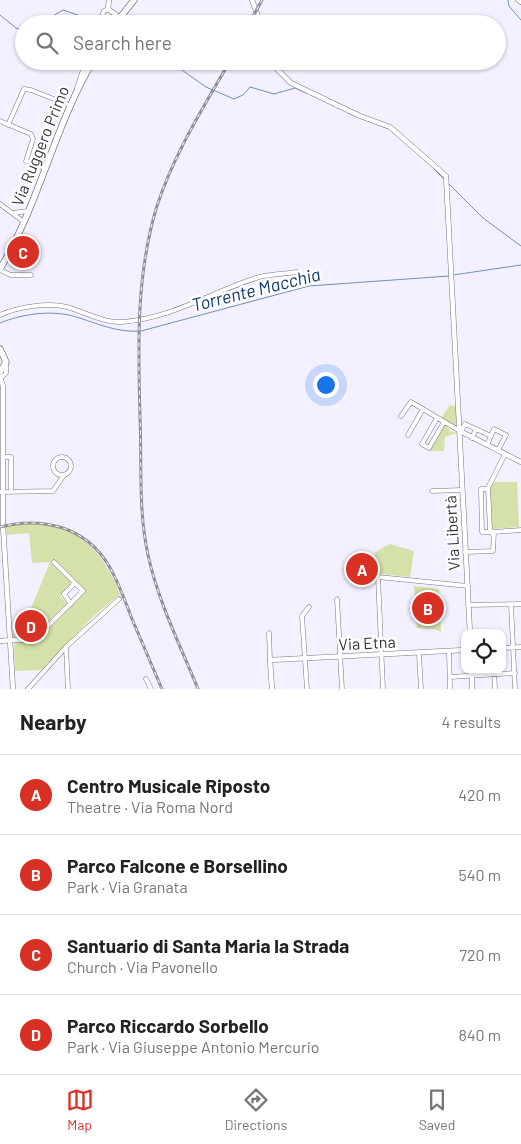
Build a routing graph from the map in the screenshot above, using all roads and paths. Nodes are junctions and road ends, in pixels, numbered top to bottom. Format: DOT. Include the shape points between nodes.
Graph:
graph roads {
  1 [pos="109,0"];
  2 [pos="134,0"];
  3 [pos="252,0"];
  4 [pos="518,0"];
  5 [pos="521,2"];
  6 [pos="108,9"];
  7 [pos="102,15"];
  8 [pos="116,15"];
  9 [pos="121,15"];
  10 [pos="258,15"];
  11 [pos="83,70"];
  12 [pos="88,70"];
  13 [pos="278,70"];
  14 [pos="76,90"];
  15 [pos="69,105"];
  16 [pos="0,122"];
  17 [pos="8,125"];
  18 [pos="46,168"];
  19 [pos="0,204"];
  20 [pos="29,212"];
  21 [pos="9,213"];
  22 [pos="24,222"];
  23 [pos="14,246"];
  24 [pos="30,260"];
  25 [pos="0,270"];
  26 [pos="297,272"];
  27 [pos="31,275"];
  28 [pos="0,315"];
  29 [pos="0,349"];
  30 [pos="0,376"];
  31 [pos="423,409"];
  32 [pos="401,416"];
  33 [pos="437,418"];
  34 [pos="444,422"];
  35 [pos="476,429"];
  36 [pos="460,432"];
  37 [pos="408,435"];
  38 [pos="491,436"];
  39 [pos="472,438"];
  40 [pos="487,445"];
  41 [pos="498,450"];
  42 [pos="505,454"];
  43 [pos="4,457"];
  44 [pos="521,462"];
  45 [pos="64,475"];
  46 [pos="488,489"];
  47 [pos="462,490"];
  48 [pos="432,491"];
  49 [pos="11,492"];
  50 [pos="3,493"];
  51 [pos="521,530"];
  52 [pos="492,534"];
  53 [pos="465,552"];
  54 [pos="0,560"];
  55 [pos="6,560"];
  56 [pos="54,562"];
  57 [pos="75,583"];
  58 [pos="468,586"];
  59 [pos="119,599"];
  60 [pos="337,599"];
  61 [pos="71,604"];
  62 [pos="511,604"];
  63 [pos="521,604"];
  64 [pos="468,605"];
  65 [pos="309,607"];
  66 [pos="470,629"];
  67 [pos="269,633"];
  68 [pos="11,640"];
  69 [pos="0,641"];
  70 [pos="66,647"];
  71 [pos="521,647"];
  72 [pos="506,648"];
  73 [pos="513,648"];
  74 [pos="461,650"];
  75 [pos="449,651"];
  76 [pos="419,653"];
  77 [pos="381,655"];
  78 [pos="341,657"];
  79 [pos="305,658"];
  80 [pos="270,660"];
  81 [pos="506,673"];
  82 [pos="515,673"];
  83 [pos="466,674"];
  84 [pos="472,674"];
  85 [pos="494,674"];
  86 [pos="450,677"];
  87 [pos="146,679"];
  88 [pos="13,689"];
  89 [pos="28,689"];
  90 [pos="68,689"];
  91 [pos="151,689"];
  92 [pos="272,689"];
  93 [pos="306,689"];
  94 [pos="342,689"];
  95 [pos="383,689"];
  96 [pos="421,689"];
  97 [pos="450,689"];
  98 [pos="472,689"];
  99 [pos="495,689"];
  100 [pos="515,689"];
  1 -- 6 [label="street"];
  2 -- 9 [label="main road"];
  3 -- 10 [label="street"];
  4 -- 5 [label="street"];
  6 -- 7 [label="street"];
  6 -- 8 [label="street"];
  11 -- 14 [label="street"];
  12 -- 14 [label="main road, Via Ruggero Primo"];
  13 -- 36 [label="street, Via Libertà" via="292,83 390,127 444,173"];
  14 -- 15 [label="main road, Via Ruggero Primo"];
  15 -- 17 [label="street" via="24,89"];
  15 -- 18 [label="main road, Via Ruggero Primo"];
  16 -- 17 [label="street"];
  17 -- 18 [label="street" via="31,134 33,139 26,161"];
  18 -- 20 [label="main road, Via Ruggero Primo"];
  19 -- 21 [label="street"];
  20 -- 21 [label="street"];
  20 -- 22 [label="main road, Via Ruggero Primo"];
  21 -- 22 [label="street"];
  22 -- 23 [label="main road, Via Ruggero Primo"];
  23 -- 24 [label="street" via="30,250"];
  23 -- 25 [label="main road, Via Ruggero Primo"];
  25 -- 27 [label="street" via="11,275"];
  26 -- 28 [label="street" via="257,278 183,307 138,320 109,321 67,307 52,306 23,308"];
  29 -- 30 [label="main road" via="6,362"];
  30 -- 43 [label="street" via="3,386"];
  31 -- 32 [label="street" via="411,402"];
  31 -- 33 [label="street"];
  31 -- 37 [label="street"];
  33 -- 34 [label="street"];
  33 -- 34 [label="street" via="422,444 429,448"];
  34 -- 36 [label="street"];
  35 -- 36 [label="street" via="465,424"];
  35 -- 38 [label="street"];
  35 -- 39 [label="street"];
  36 -- 39 [label="street"];
  36 -- 47 [label="street, Via Libertà"];
  38 -- 40 [label="street"];
  38 -- 41 [label="street" via="494,429 506,435"];
  39 -- 40 [label="street"];
  40 -- 41 [label="street"];
  41 -- 42 [label="street"];
  42 -- 44 [label="street"];
  42 -- 46 [label="street"];
  43 -- 49 [label="street" via="11,457"];
  43 -- 50 [label="street"];
  45 -- 45 [label="street" via="71,472 71,465 64,458 54,460 54,470"];
  45 -- 49 [label="street" via="53,491"];
  46 -- 52 [label="street"];
  46 -- 52 [label="street" via="481,489 482,532"];
  47 -- 48 [label="street"];
  47 -- 53 [label="street, Via Libertà"];
  49 -- 50 [label="street"];
  50 -- 55 [label="street"];
  51 -- 52 [label="street"];
  52 -- 53 [label="street" via="493,551"];
  53 -- 58 [label="street, Via Libertà"];
  54 -- 55 [label="street"];
  55 -- 68 [label="street"];
  56 -- 57 [label="street"];
  57 -- 61 [label="street" via="64,594"];
  57 -- 61 [label="street" via="83,591"];
  58 -- 64 [label="street, Via Libertà"];
  58 -- 77 [label="street" via="378,577"];
  59 -- 70 [label="street"];
  60 -- 78 [label="street"];
  61 -- 68 [label="street" via="37,637"];
  62 -- 63 [label="street"];
  62 -- 64 [label="street"];
  62 -- 73 [label="street"];
  64 -- 66 [label="street, Via Libertà"];
  65 -- 79 [label="street" via="302,616"];
  67 -- 80 [label="street"];
  68 -- 69 [label="street"];
  68 -- 88 [label="street"];
  70 -- 89 [label="street"];
  70 -- 90 [label="street"];
  71 -- 73 [label="street"];
  72 -- 73 [label="street"];
  73 -- 82 [label="street"];
  74 -- 75 [label="street, Via Etna"];
  75 -- 76 [label="street, Via Etna"];
  75 -- 86 [label="street"];
  76 -- 77 [label="street, Via Etna"];
  76 -- 96 [label="street"];
  77 -- 78 [label="street, Via Etna"];
  77 -- 95 [label="street"];
  78 -- 79 [label="street, Via Etna"];
  78 -- 94 [label="street"];
  79 -- 80 [label="street, Via Etna"];
  79 -- 93 [label="street"];
  80 -- 92 [label="street"];
  81 -- 82 [label="street"];
  82 -- 100 [label="street"];
  83 -- 86 [label="street"];
  84 -- 98 [label="street"];
  85 -- 99 [label="street"];
  86 -- 97 [label="street"];
  87 -- 91 [label="street"];
}
